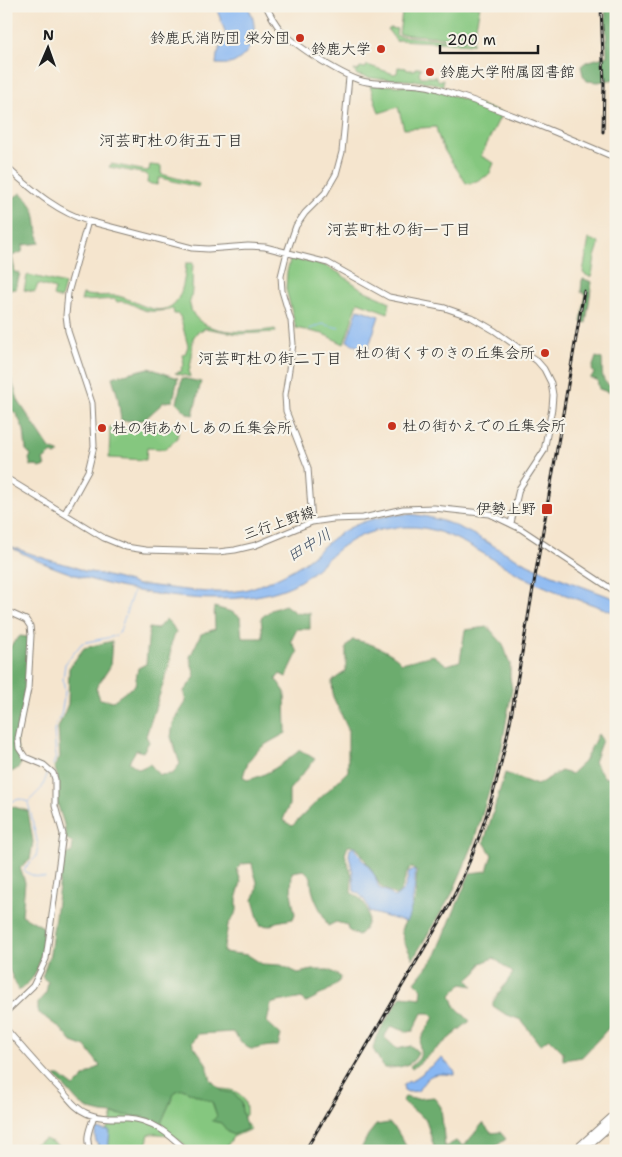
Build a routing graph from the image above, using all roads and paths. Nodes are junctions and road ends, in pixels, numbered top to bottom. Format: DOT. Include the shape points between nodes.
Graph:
graph roads {
  1 [pos="266,6"];
  2 [pos="349,77"];
  3 [pos="616,158"];
  4 [pos="6,167"];
  5 [pos="88,221"];
  6 [pos="287,252"];
  7 [pos="6,478"];
  8 [pos="65,513"];
  9 [pos="312,522"];
  10 [pos="511,523"];
  11 [pos="616,592"];
  12 [pos="6,611"];
  13 [pos="6,1012"];
  14 [pos="6,1029"];
  15 [pos="616,1113"];
  16 [pos="94,1116"];
  17 [pos="616,1121"];
  18 [pos="91,1151"];
  19 [pos="187,1151"];
  20 [pos="574,1151"];
  21 [pos="582,1151"];
  1 -- 2 [label="street" via="286,35"];
  2 -- 3 [label="street" via="367,82 432,87 509,113"];
  2 -- 6 [label="street" via="342,152 336,174 325,193 298,222"];
  4 -- 5 [label="street" via="56,207"];
  5 -- 6 [label="street" via="192,248 253,246"];
  5 -- 8 [label="street" via="68,293 66,316 93,408 94,446 88,471"];
  6 -- 9 [label="street" via="281,280 294,344 285,403 289,422 308,468"];
  6 -- 10 [label="street" via="335,266 389,297 445,308 471,317 496,331 541,365 549,377 553,395 546,443 520,489"];
  7 -- 8 [label="street, 三行上野線"];
  8 -- 9 [label="street, 三行上野線" via="104,538 145,550 224,552 247,548"];
  9 -- 10 [label="street, 三行上野線" via="362,518 420,507 490,514"];
  10 -- 11 [label="street, 三行上野線"];
  12 -- 13 [label="street" via="26,620 31,635 19,748 25,756 53,773 55,806 63,834 46,959 33,986"];
  14 -- 16 [label="street" via="75,1106"];
  15 -- 20 [label="highway"];
  16 -- 18 [label="street" via="87,1137"];
  16 -- 19 [label="street" via="148,1122 167,1133"];
  17 -- 21 [label="highway"];
}
